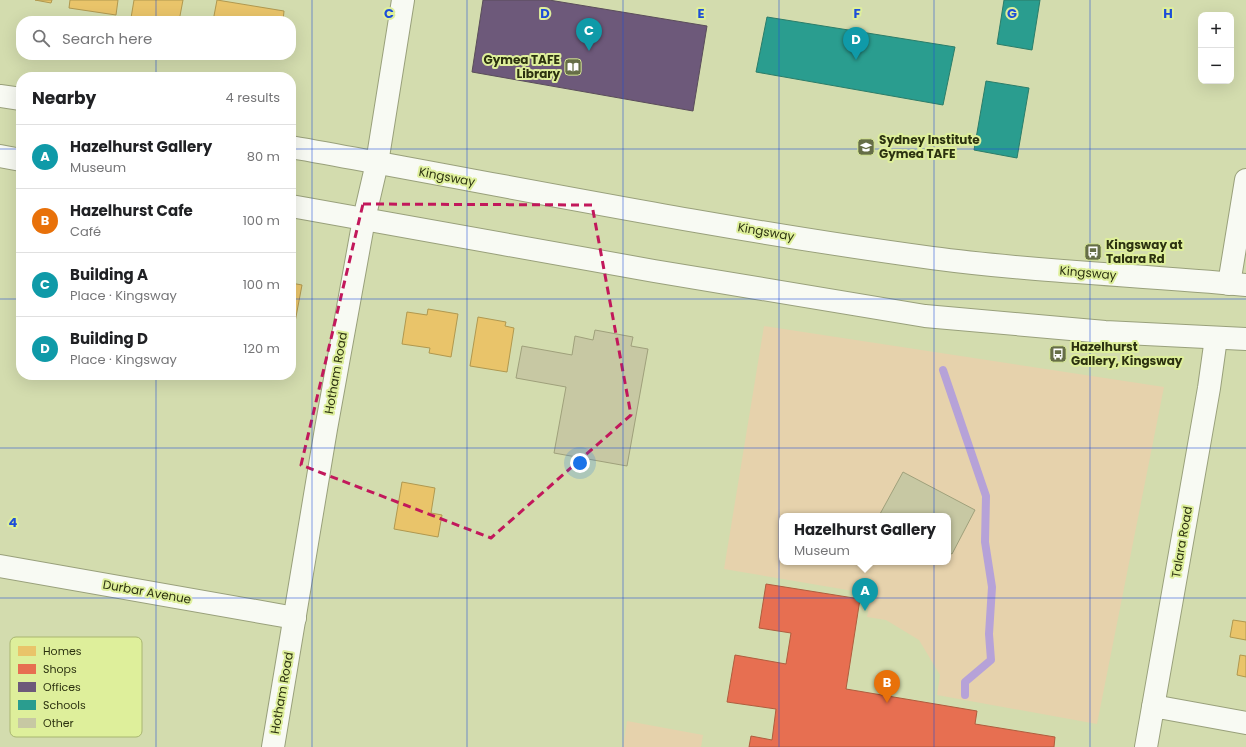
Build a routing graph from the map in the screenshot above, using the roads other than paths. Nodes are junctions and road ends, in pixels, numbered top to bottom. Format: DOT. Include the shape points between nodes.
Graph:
graph roads {
  1 [pos="403,0"];
  2 [pos="0,96"];
  3 [pos="16,98"];
  4 [pos="296,148"];
  5 [pos="0,156"];
  6 [pos="16,159"];
  7 [pos="377,163"];
  8 [pos="1246,180"];
  9 [pos="296,207"];
  10 [pos="364,219"];
  11 [pos="1238,285"];
  12 [pos="1216,338"];
  13 [pos="1246,339"];
  14 [pos="0,566"];
  15 [pos="295,618"];
  16 [pos="1153,706"];
  17 [pos="1246,722"];
  18 [pos="273,747"];
  19 [pos="1146,747"];
  1 -- 7 [label="main road, Hotham Road"];
  2 -- 3 [label="main road"];
  4 -- 7 [label="main road, Kingsway"];
  5 -- 6 [label="main road"];
  7 -- 10 [label="main road, Hotham Road"];
  7 -- 11 [label="main road, Kingsway" via="574,200 934,258"];
  8 -- 11 [label="main road"];
  9 -- 10 [label="main road"];
  10 -- 12 [label="main road" via="925,316 1105,332"];
  10 -- 15 [label="main road, Hotham Road"];
  12 -- 13 [label="main road"];
  12 -- 16 [label="main road, Talara Road"];
  14 -- 15 [label="main road, Durbar Avenue"];
  15 -- 18 [label="main road, Hotham Road"];
  16 -- 17 [label="main road"];
  16 -- 19 [label="main road, Talara Road"];
}
